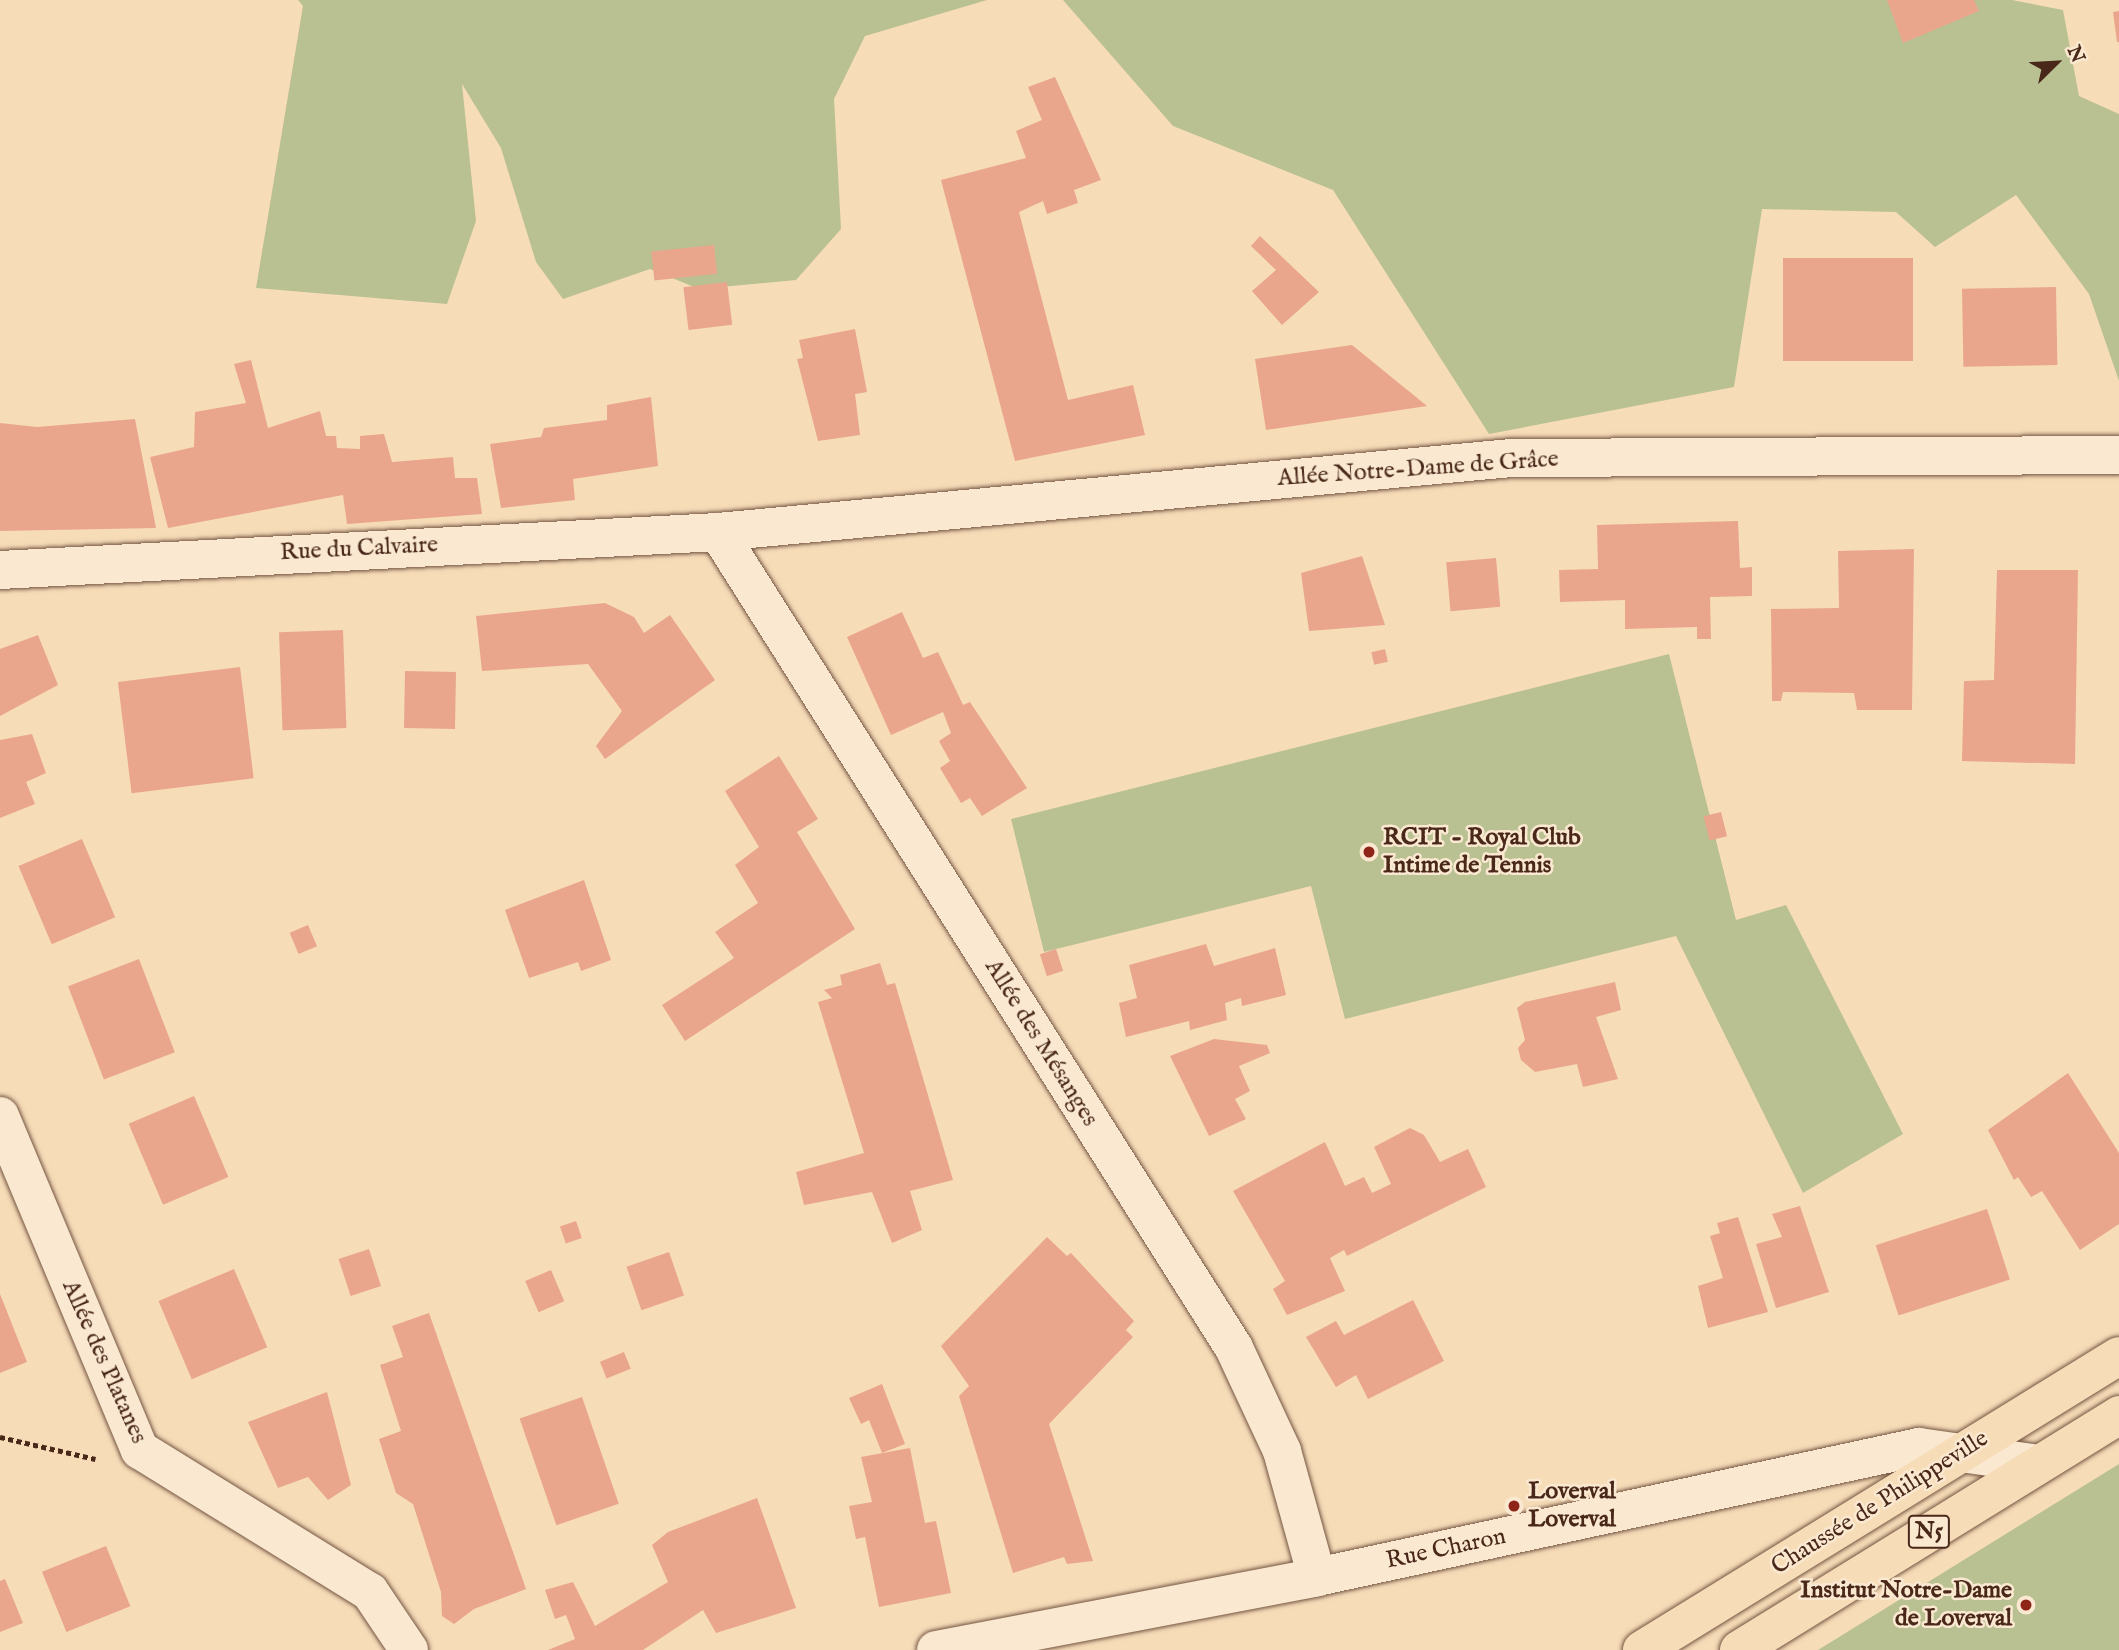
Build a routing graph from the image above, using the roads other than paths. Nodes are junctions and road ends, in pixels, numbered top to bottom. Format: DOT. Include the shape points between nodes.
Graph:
graph roads {
  1 [pos="2119,456"];
  2 [pos="718,532"];
  3 [pos="0,570"];
  4 [pos="0,1116"];
  5 [pos="2119,1356"];
  6 [pos="2119,1415"];
  7 [pos="1964,1451"];
  8 [pos="2038,1464"];
  9 [pos="1317,1577"];
  10 [pos="409,1650"];
  11 [pos="936,1650"];
  12 [pos="1642,1650"];
  13 [pos="1739,1650"];
  1 -- 2 [label="street, Allée Notre-Dame de Grâce" via="1511,458"];
  2 -- 3 [label="street, Rue du Calvaire"];
  2 -- 9 [label="street, Allée des Mésanges" via="1234,1348 1282,1451"];
  4 -- 10 [label="street, Allée des Platanes" via="140,1450 370,1592"];
  5 -- 7 [label="main road, Chaussée de Philippeville / N5"];
  6 -- 8 [label="main road, Chaussée de Philippeville / N5"];
  7 -- 8 [label="street, Rue Charon"];
  7 -- 9 [label="street, Rue Charon" via="1919,1447"];
  7 -- 12 [label="main road, Chaussée de Philippeville / N5"];
  8 -- 13 [label="main road, Chaussée de Philippeville / N5"];
  9 -- 11 [label="street, Rue Charon"];
}
